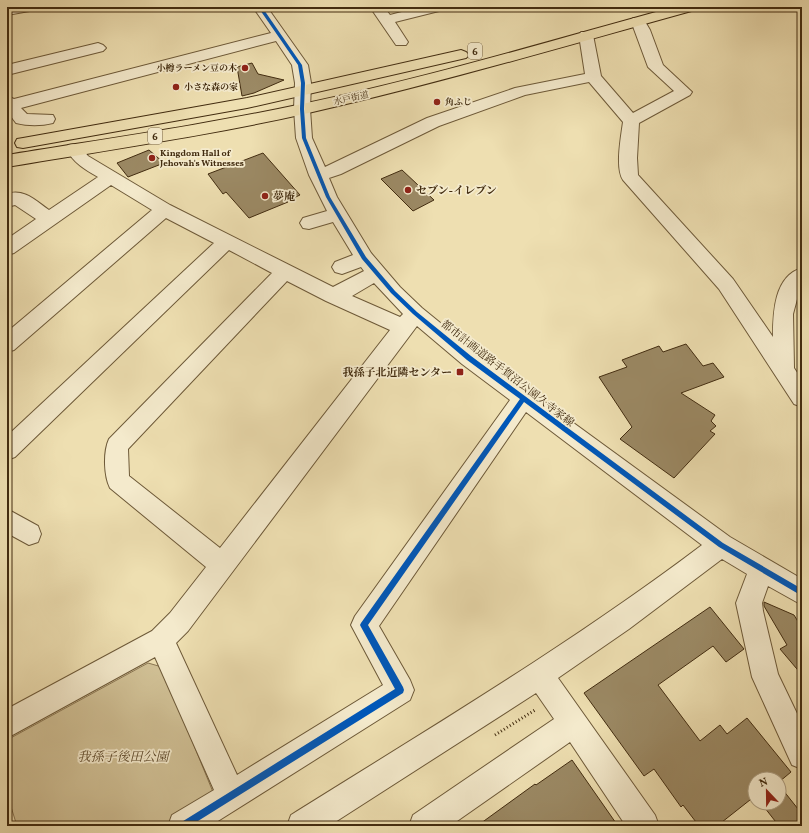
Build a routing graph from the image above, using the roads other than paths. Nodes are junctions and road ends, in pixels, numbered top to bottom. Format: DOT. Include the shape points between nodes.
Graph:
graph roads {
  1 [pos="30,7"];
  2 [pos="260,7"];
  3 [pos="377,7"];
  4 [pos="438,7"];
  5 [pos="646,7"];
  6 [pos="690,7"];
  7 [pos="7,11"];
  8 [pos="387,20"];
  9 [pos="638,21"];
  10 [pos="281,35"];
  11 [pos="586,35"];
  12 [pos="402,42"];
  13 [pos="98,48"];
  14 [pos="7,70"];
  15 [pos="593,77"];
  16 [pos="302,100"];
  17 [pos="10,103"];
  18 [pos="47,119"];
  19 [pos="631,121"];
  20 [pos="7,146"];
  21 [pos="74,150"];
  22 [pos="7,161"];
  23 [pos="318,175"];
  24 [pos="110,177"];
  25 [pos="7,201"];
  26 [pos="164,209"];
  27 [pos="337,214"];
  28 [pos="49,219"];
  29 [pos="308,223"];
  30 [pos="227,241"];
  31 [pos="7,248"];
  32 [pos="369,265"];
  33 [pos="342,266"];
  34 [pos="284,272"];
  35 [pos="802,275"];
  36 [pos="333,296"];
  37 [pos="409,320"];
  38 [pos="7,344"];
  39 [pos="784,369"];
  40 [pos="802,398"];
  41 [pos="523,399"];
  42 [pos="7,450"];
  43 [pos="7,520"];
  44 [pos="28,534"];
  45 [pos="722,545"];
  46 [pos="221,564"];
  47 [pos="761,570"];
  48 [pos="802,593"];
  49 [pos="161,640"];
  50 [pos="540,675"];
  51 [pos="573,723"];
  52 [pos="7,724"];
  53 [pos="802,754"];
  54 [pos="232,796"];
  55 [pos="310,821"];
  56 [pos="183,826"];
  57 [pos="424,826"];
  58 [pos="644,826"];
  1 -- 7 [label="street"];
  2 -- 10 [label="street, 都市計画道路手賀沼公園久寺家線"];
  3 -- 8 [label="street"];
  4 -- 8 [label="street"];
  5 -- 16 [label="highway, 水戸街道 / 6" via="422,65"];
  6 -- 9 [label="highway, 水戸街道 / 6"];
  8 -- 12 [label="street"];
  9 -- 11 [label="highway, 水戸街道 / 6"];
  9 -- 19 [label="street" via="656,67 684,92"];
  10 -- 16 [label="street, 都市計画道路手賀沼公園久寺家線" via="300,65"];
  10 -- 17 [label="street"];
  11 -- 15 [label="street"];
  11 -- 16 [label="highway, 水戸街道 / 6" via="435,77"];
  13 -- 14 [label="street"];
  15 -- 19 [label="street"];
  15 -- 23 [label="street" via="521,91 433,122 334,170"];
  16 -- 20 [label="highway, 水戸街道 / 6" via="247,104"];
  16 -- 21 [label="highway, 水戸街道 / 6" via="182,132"];
  16 -- 23 [label="street, 都市計画道路手賀沼公園久寺家線" via="304,138"];
  17 -- 18 [label="street" via="22,119"];
  19 -- 39 [label="street" via="629,176 726,284"];
  21 -- 22 [label="highway, 水戸街道 / 6"];
  21 -- 24 [label="street" via="82,160"];
  23 -- 27 [label="street, 都市計画道路手賀沼公園久寺家線"];
  24 -- 26 [label="street"];
  24 -- 28 [label="street"];
  25 -- 28 [label="street" via="17,197"];
  26 -- 30 [label="street"];
  26 -- 38 [label="street"];
  27 -- 29 [label="street"];
  27 -- 32 [label="street, 都市計画道路手賀沼公園久寺家線"];
  28 -- 31 [label="street"];
  30 -- 34 [label="street"];
  30 -- 42 [label="street"];
  32 -- 33 [label="street"];
  32 -- 36 [label="street" via="357,285"];
  32 -- 37 [label="street, 都市計画道路手賀沼公園久寺家線"];
  34 -- 36 [label="street"];
  34 -- 46 [label="street" via="117,446 118,481"];
  35 -- 39 [label="street" via="791,285 783,314"];
  36 -- 37 [label="street"];
  37 -- 41 [label="street, 都市計画道路手賀沼公園久寺家線"];
  37 -- 46 [label="street"];
  39 -- 40 [label="street"];
  41 -- 45 [label="street, 都市計画道路手賀沼公園久寺家線"];
  41 -- 54 [label="street" via="364,625 400,690"];
  43 -- 44 [label="street"];
  45 -- 47 [label="street, 都市計画道路手賀沼公園久寺家線"];
  45 -- 50 [label="street"];
  46 -- 49 [label="street" via="179,622"];
  47 -- 48 [label="street, 都市計画道路手賀沼公園久寺家線"];
  47 -- 53 [label="street" via="749,603 750,612 765,677"];
  49 -- 52 [label="street"];
  49 -- 54 [label="street"];
  50 -- 51 [label="street"];
  50 -- 55 [label="street"];
  51 -- 57 [label="street"];
  51 -- 58 [label="street"];
  54 -- 56 [label="street"];
}
